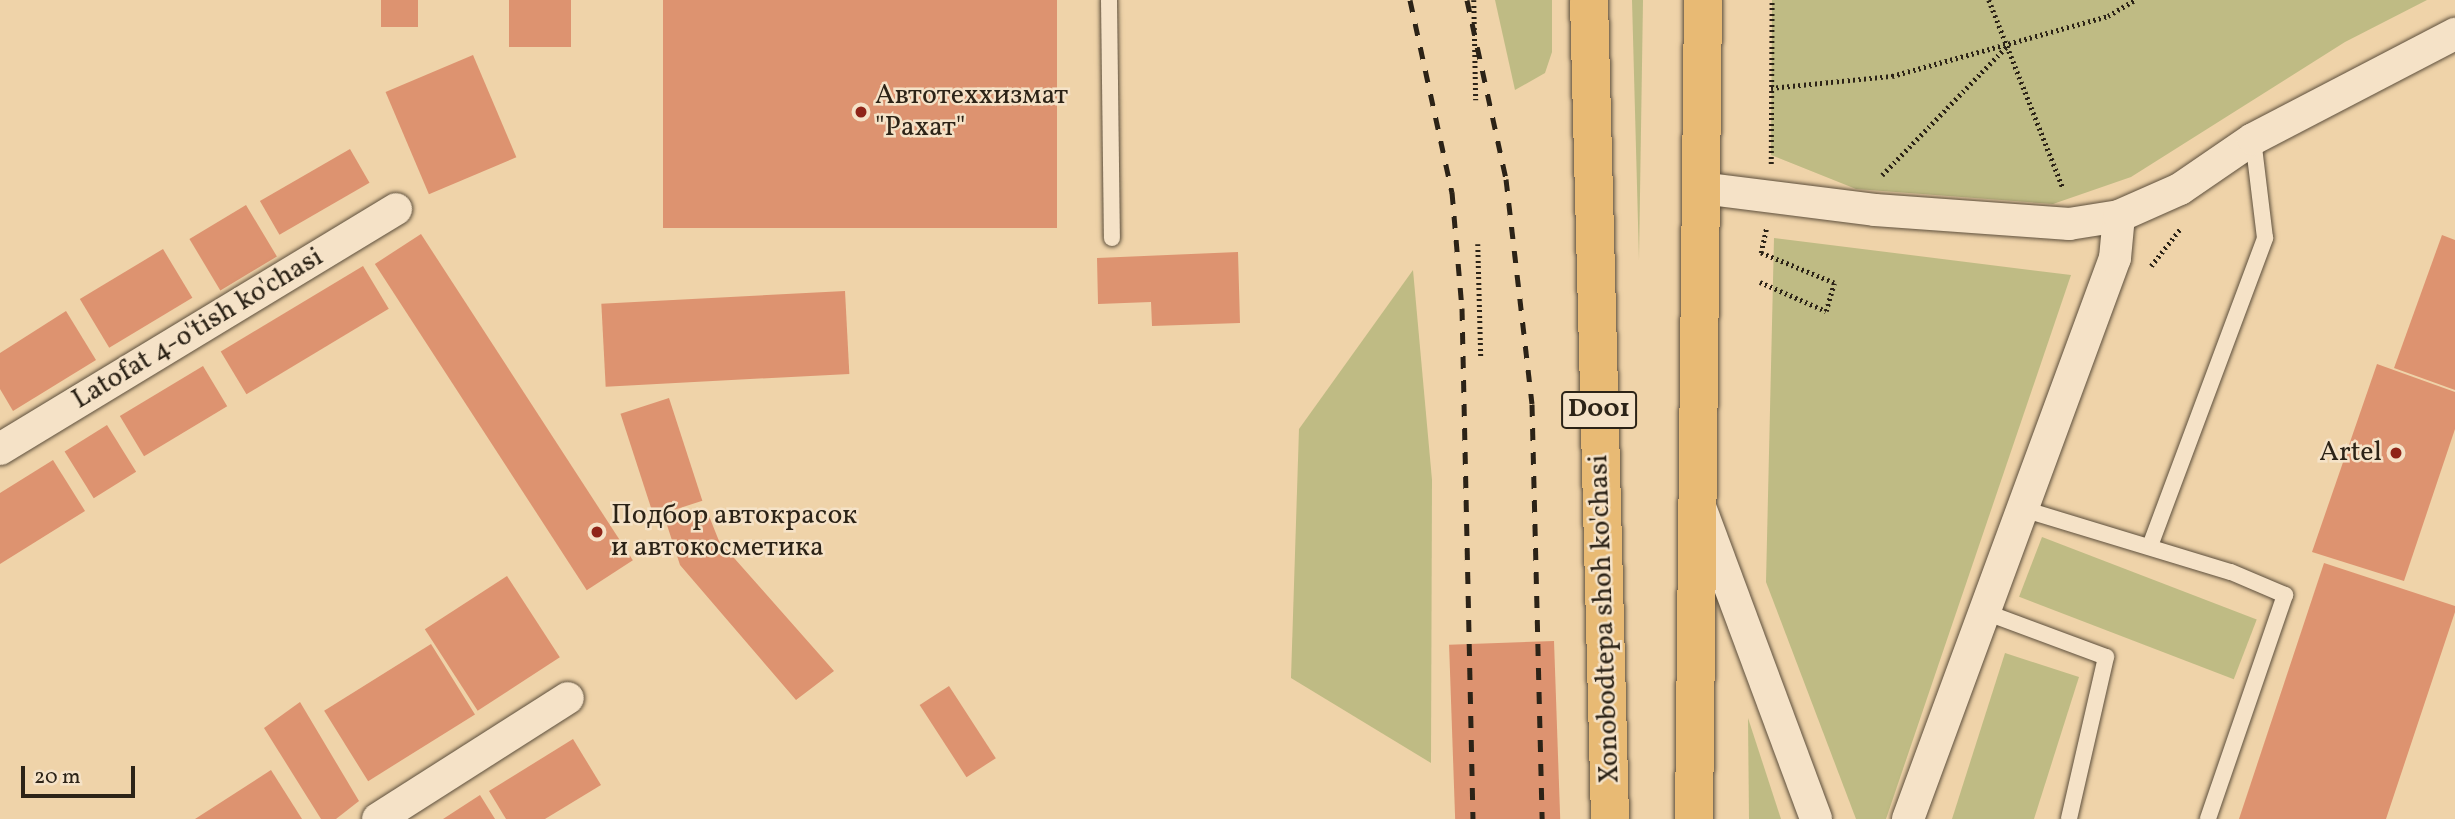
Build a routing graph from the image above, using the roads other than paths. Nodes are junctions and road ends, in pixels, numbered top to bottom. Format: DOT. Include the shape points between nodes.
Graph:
graph roads {
  1 [pos="1109,0"];
  2 [pos="1589,0"];
  3 [pos="1703,0"];
  4 [pos="2455,34"];
  5 [pos="2253,139"];
  6 [pos="1701,188"];
  7 [pos="396,209"];
  8 [pos="2119,216"];
  9 [pos="1112,238"];
  10 [pos="0,449"];
  11 [pos="1698,502"];
  12 [pos="2023,509"];
  13 [pos="2150,546"];
  14 [pos="1985,612"];
  15 [pos="568,698"];
  16 [pos="378,819"];
  17 [pos="1610,819"];
  18 [pos="1694,819"];
  19 [pos="1816,819"];
  20 [pos="1908,819"];
  21 [pos="2069,819"];
  22 [pos="2208,819"];
  1 -- 9 [label="lane"];
  2 -- 17 [label="highway, Xonobodtepa shoh ko'chasi / D001"];
  3 -- 6 [label="highway"];
  4 -- 5 [label="street"];
  5 -- 8 [label="street" via="2180,189"];
  5 -- 13 [label="lane" via="2265,238"];
  6 -- 8 [label="street" via="1851,207 2069,224"];
  6 -- 11 [label="highway"];
  7 -- 10 [label="street, Latofat 4-o'tish ko'chasi"];
  8 -- 12 [label="street" via="2115,258"];
  11 -- 18 [label="highway"];
  11 -- 19 [label="street"];
  12 -- 13 [label="lane"];
  12 -- 14 [label="street"];
  13 -- 22 [label="lane" via="2285,595"];
  14 -- 20 [label="street"];
  14 -- 21 [label="lane" via="2106,657"];
  15 -- 16 [label="street"];
}
